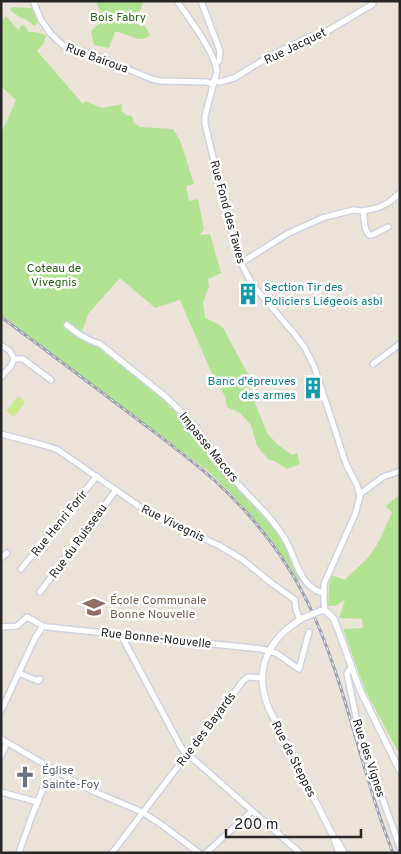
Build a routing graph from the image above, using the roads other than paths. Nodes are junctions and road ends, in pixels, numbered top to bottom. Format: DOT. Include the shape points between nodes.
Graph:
graph roads {
  1 [pos="33,1"];
  2 [pos="178,1"];
  3 [pos="201,1"];
  4 [pos="373,4"];
  5 [pos="216,64"];
  6 [pos="214,82"];
  7 [pos="400,193"];
  8 [pos="363,211"];
  9 [pos="388,227"];
  10 [pos="241,263"];
  11 [pos="67,325"];
  12 [pos="1,345"];
  13 [pos="397,346"];
  14 [pos="400,353"];
  15 [pos="14,359"];
  16 [pos="373,364"];
  17 [pos="1,377"];
  18 [pos="51,380"];
  19 [pos="1,434"];
  20 [pos="400,471"];
  21 [pos="97,476"];
  22 [pos="116,490"];
  23 [pos="360,494"];
  24 [pos="7,553"];
  25 [pos="1,558"];
  26 [pos="21,569"];
  27 [pos="40,592"];
  28 [pos="324,592"];
  29 [pos="323,610"];
  30 [pos="302,619"];
  31 [pos="43,626"];
  32 [pos="1,627"];
  33 [pos="309,632"];
  34 [pos="121,635"];
  35 [pos="270,650"];
  36 [pos="352,668"];
  37 [pos="19,673"];
  38 [pos="40,678"];
  39 [pos="262,678"];
  40 [pos="1,711"];
  41 [pos="1,739"];
  42 [pos="7,743"];
  43 [pos="187,754"];
  44 [pos="1,756"];
  45 [pos="51,769"];
  46 [pos="400,771"];
  47 [pos="1,792"];
  48 [pos="38,802"];
  49 [pos="252,811"];
  50 [pos="142,812"];
  51 [pos="334,838"];
  52 [pos="400,848"];
  53 [pos="20,850"];
  54 [pos="112,853"];
  55 [pos="199,853"];
  56 [pos="206,853"];
  57 [pos="300,853"];
  58 [pos="339,853"];
  59 [pos="344,853"];
  1 -- 6 [label="street, Rue Bairoua" via="41,20 66,50 86,52 152,80"];
  2 -- 5 [label="street"];
  3 -- 5 [label="street, Rue Fond des Tawes" via="220,51 220,61"];
  4 -- 6 [label="street, Rue Jacquet" via="324,33 310,37 234,78"];
  5 -- 6 [label="street, Rue Fond des Tawes"];
  6 -- 10 [label="street, Rue Fond des Tawes" via="205,124"];
  7 -- 8 [label="street" via="388,203"];
  8 -- 9 [label="street" via="369,235"];
  8 -- 10 [label="street" via="353,210 322,218 287,234"];
  10 -- 23 [label="street, Rue Fond des Tawes" via="252,284 305,348 346,464"];
  11 -- 28 [label="street, Impasse Macors" via="100,344 176,406 221,465 285,539 306,581 315,590"];
  12 -- 15 [label="street"];
  13 -- 14 [label="street"];
  13 -- 16 [label="street"];
  15 -- 17 [label="street"];
  15 -- 18 [label="street" via="23,359"];
  19 -- 21 [label="street, Rue Vivegnis" via="58,450"];
  20 -- 23 [label="street" via="383,477"];
  21 -- 22 [label="street, Rue Vivegnis"];
  21 -- 26 [label="street, Rue Henri Forir"];
  22 -- 27 [label="street, Rue du Ruisseau"];
  22 -- 30 [label="street, Rue Vivegnis" via="154,516 243,560 294,600"];
  23 -- 28 [label="street" via="356,512 324,584"];
  24 -- 25 [label="street"];
  28 -- 29 [label="street"];
  29 -- 30 [label="street, bridge"];
  29 -- 36 [label="street" via="334,619"];
  30 -- 35 [label="street" via="287,628"];
  31 -- 32 [label="street" via="27,617 17,626"];
  31 -- 34 [label="street, Rue Bonne-Nouvelle"];
  31 -- 37 [label="street"];
  33 -- 35 [label="street" via="299,669"];
  34 -- 35 [label="street, Rue Bonne-Nouvelle"];
  34 -- 43 [label="street"];
  35 -- 39 [label="street"];
  36 -- 46 [label="street"];
  36 -- 52 [label="street, Rue des Vignes" via="347,674 356,721"];
  37 -- 38 [label="street"];
  37 -- 40 [label="street"];
  39 -- 43 [label="street, Rue des Bayards" via="248,677 243,681"];
  39 -- 51 [label="street, Rue de Steppes" via="269,709"];
  41 -- 42 [label="street"];
  42 -- 44 [label="street"];
  42 -- 45 [label="street"];
  43 -- 49 [label="street"];
  43 -- 50 [label="street, Rue des Bayards"];
  45 -- 48 [label="street"];
  45 -- 50 [label="street"];
  47 -- 48 [label="street"];
  48 -- 53 [label="street"];
  49 -- 56 [label="street"];
  49 -- 57 [label="street"];
  50 -- 54 [label="street, Rue des Bayards"];
  50 -- 55 [label="street"];
  51 -- 58 [label="street, Rue de Steppes"];
  51 -- 59 [label="street, Rue de Steppes"];
}
